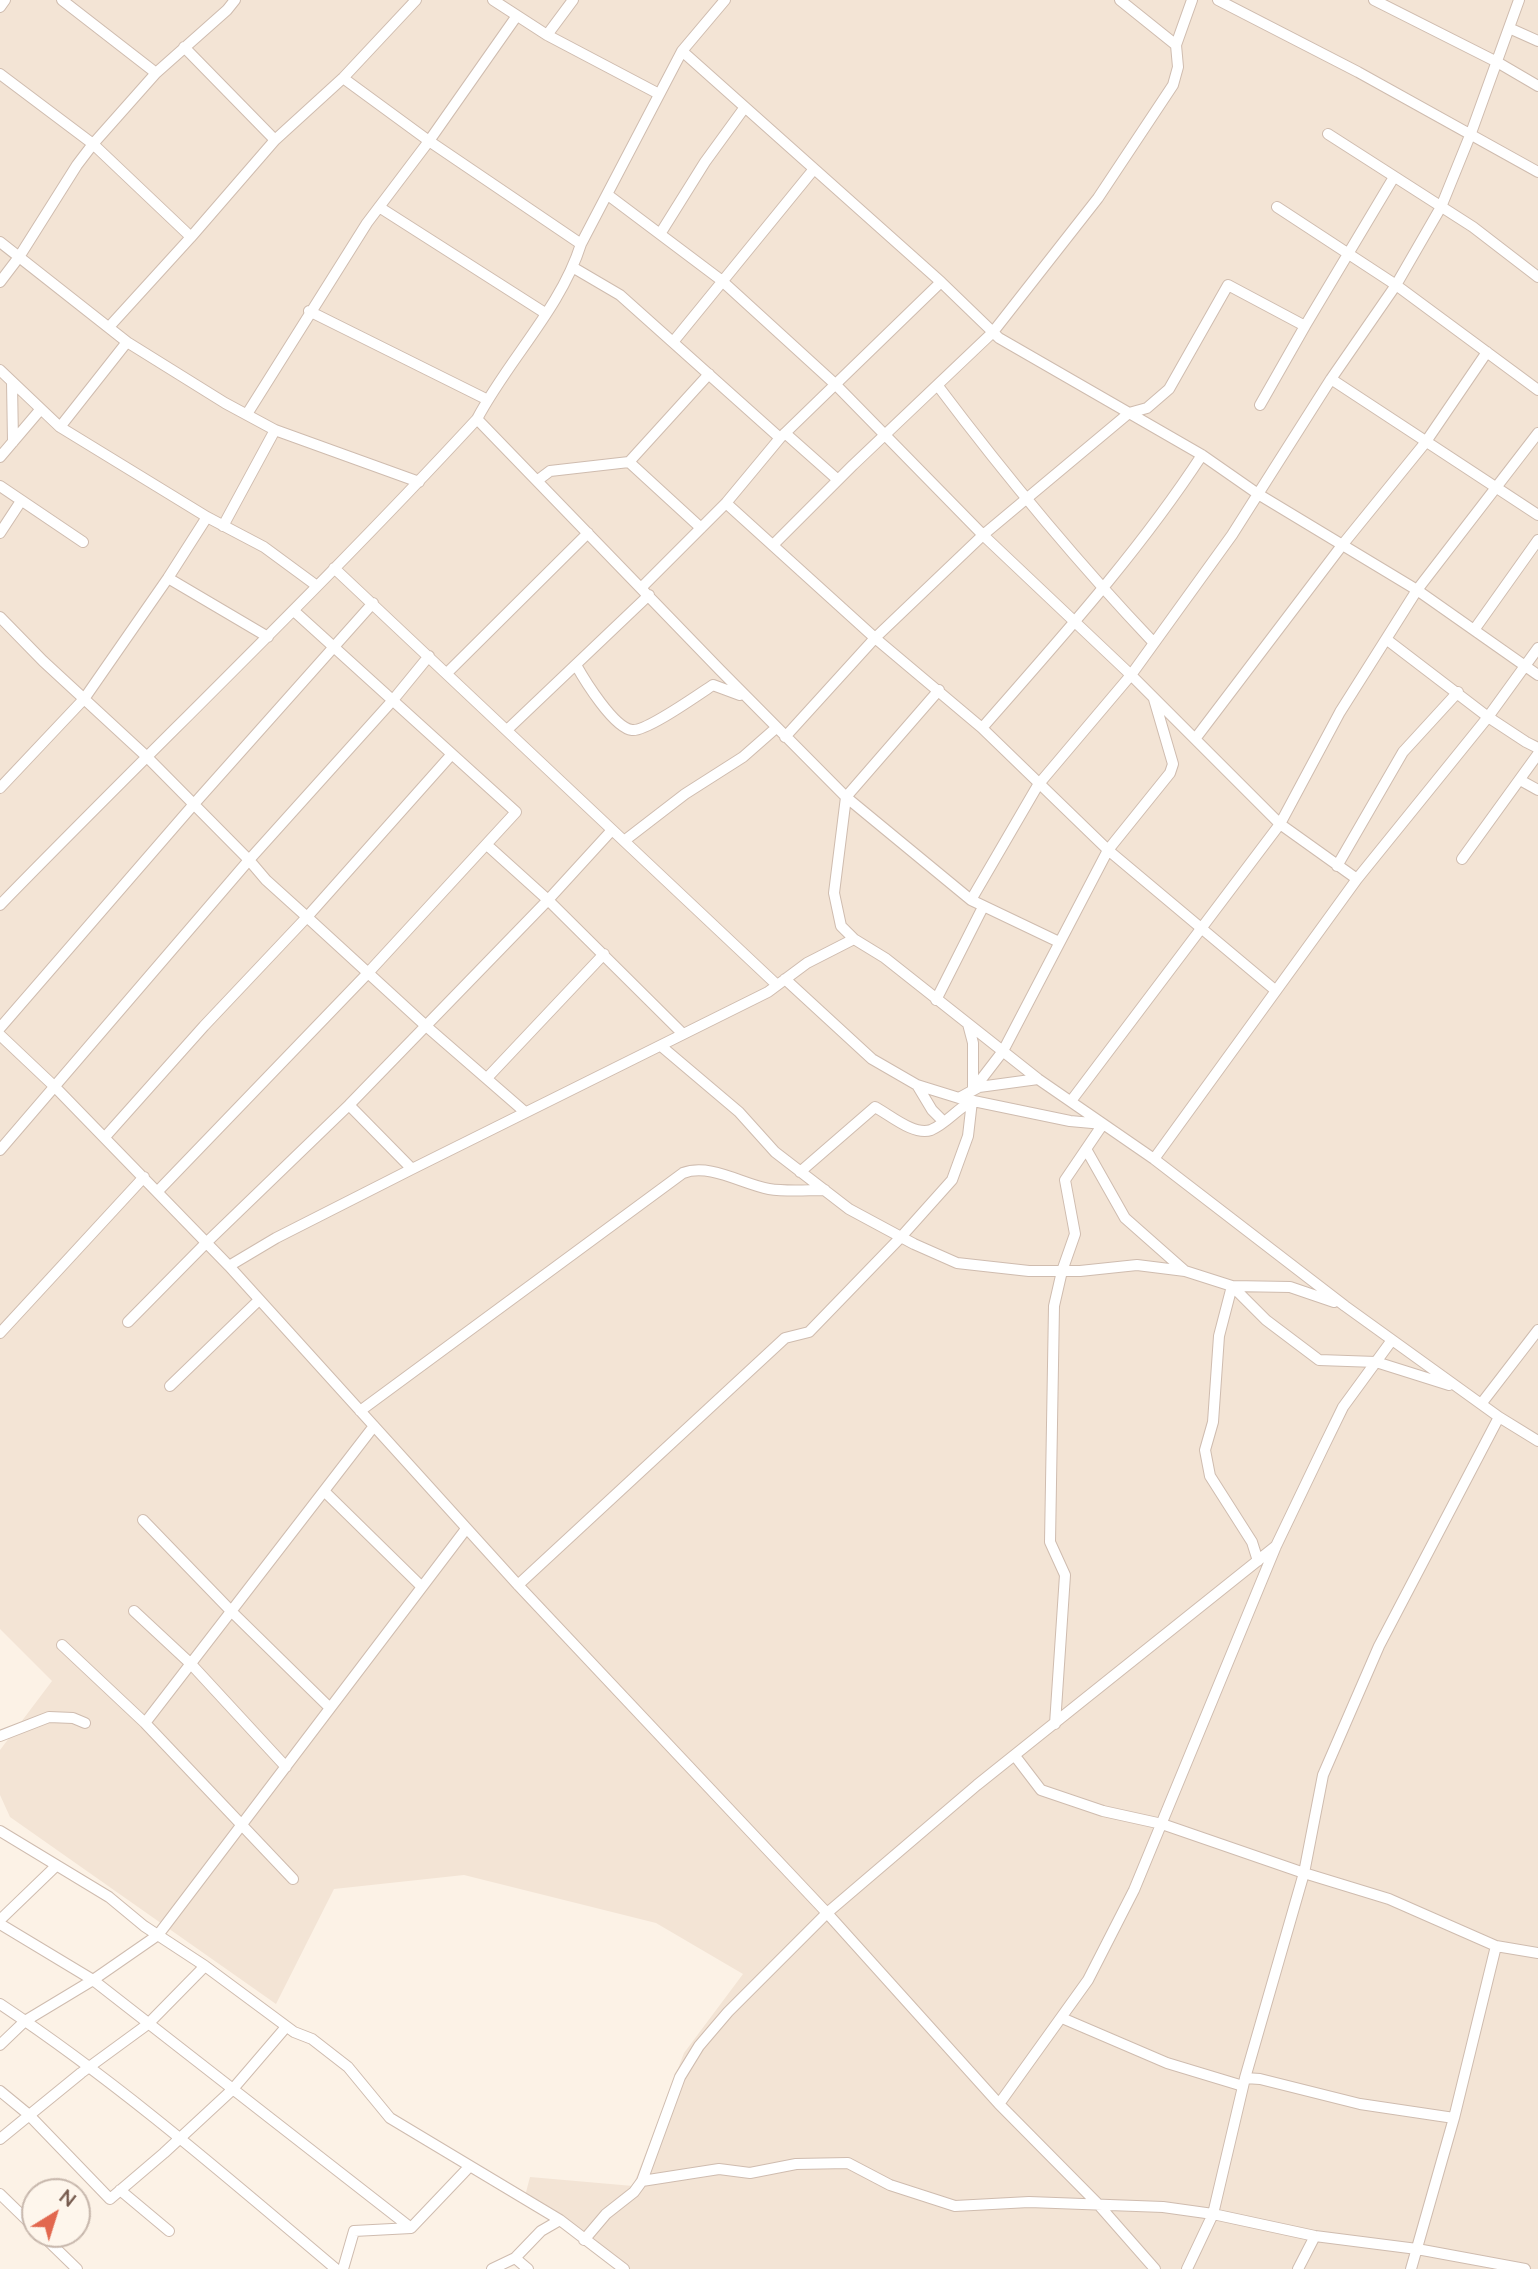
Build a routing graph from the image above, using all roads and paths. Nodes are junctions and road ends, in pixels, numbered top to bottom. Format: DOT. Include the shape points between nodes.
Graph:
graph roads {
  1 [pos="5,0"];
  2 [pos="62,0"];
  3 [pos="235,0"];
  4 [pos="416,0"];
  5 [pos="493,0"];
  6 [pos="573,0"];
  7 [pos="725,0"];
  8 [pos="1120,0"];
  9 [pos="1192,0"];
  10 [pos="1218,0"];
  11 [pos="1374,0"];
  12 [pos="1518,0"];
  13 [pos="0,7"];
  14 [pos="516,17"];
  15 [pos="1509,28"];
  16 [pos="547,35"];
  17 [pos="1538,41"];
  18 [pos="1176,45"];
  19 [pos="184,47"];
  20 [pos="681,51"];
  21 [pos="1497,62"];
  22 [pos="156,73"];
  23 [pos="0,74"];
  24 [pos="343,78"];
  25 [pos="1538,86"];
  26 [pos="659,94"];
  27 [pos="745,107"];
  28 [pos="1471,133"];
  29 [pos="1328,134"];
  30 [pos="275,141"];
  31 [pos="429,141"];
  32 [pos="93,144"];
  33 [pos="814,169"];
  34 [pos="1538,172"];
  35 [pos="1394,177"];
  36 [pos="608,195"];
  37 [pos="379,207"];
  38 [pos="1277,207"];
  39 [pos="1441,207"];
  40 [pos="660,234"];
  41 [pos="191,237"];
  42 [pos="0,242"];
  43 [pos="581,244"];
  44 [pos="1348,253"];
  45 [pos="19,257"];
  46 [pos="574,268"];
  47 [pos="1538,277"];
  48 [pos="721,280"];
  49 [pos="0,282"];
  50 [pos="942,282"];
  51 [pos="1396,285"];
  52 [pos="309,311"];
  53 [pos="545,313"];
  54 [pos="1305,326"];
  55 [pos="109,327"];
  56 [pos="993,332"];
  57 [pos="127,342"];
  58 [pos="673,342"];
  59 [pos="1487,352"];
  60 [pos="0,370"];
  61 [pos="709,374"];
  62 [pos="1331,379"];
  63 [pos="12,382"];
  64 [pos="835,384"];
  65 [pos="938,386"];
  66 [pos="1538,390"];
  67 [pos="488,400"];
  68 [pos="1260,405"];
  69 [pos="40,411"];
  70 [pos="1129,413"];
  71 [pos="247,414"];
  72 [pos="477,419"];
  73 [pos="60,427"];
  74 [pos="275,430"];
  75 [pos="1538,433"];
  76 [pos="782,435"];
  77 [pos="885,437"];
  78 [pos="13,443"];
  79 [pos="1425,443"];
  80 [pos="1202,455"];
  81 [pos="0,457"];
  82 [pos="629,462"];
  83 [pos="538,480"];
  84 [pos="838,480"];
  85 [pos="419,482"];
  86 [pos="0,486"];
  87 [pos="1497,489"];
  88 [pos="1258,494"];
  89 [pos="1028,498"];
  90 [pos="21,501"];
  91 [pos="726,503"];
  92 [pos="1538,514"];
  93 [pos="207,517"];
  94 [pos="223,526"];
  95 [pos="701,528"];
  96 [pos="0,533"];
  97 [pos="588,533"];
  98 [pos="983,535"];
  99 [pos="1538,540"];
  100 [pos="83,542"];
  101 [pos="774,544"];
  102 [pos="1343,544"];
  103 [pos="334,568"];
  104 [pos="169,578"];
  105 [pos="317,586"];
  106 [pos="1102,588"];
  107 [pos="1417,590"];
  108 [pos="645,592"];
  109 [pos="373,603"];
  110 [pos="293,611"];
  111 [pos="0,617"];
  112 [pos="1075,621"];
  113 [pos="1474,630"];
  114 [pos="268,637"];
  115 [pos="875,638"];
  116 [pos="1386,639"];
  117 [pos="1154,643"];
  118 [pos="334,646"];
  119 [pos="1538,648"];
  120 [pos="429,656"];
  121 [pos="576,665"];
  122 [pos="1525,666"];
  123 [pos="447,673"];
  124 [pos="1131,675"];
  125 [pos="1538,675"];
  126 [pos="939,690"];
  127 [pos="1458,692"];
  128 [pos="746,697"];
  129 [pos="1154,698"];
  130 [pos="83,699"];
  131 [pos="393,700"];
  132 [pos="1488,717"];
  133 [pos="776,728"];
  134 [pos="982,728"];
  135 [pos="507,730"];
  136 [pos="785,737"];
  137 [pos="1195,739"];
  138 [pos="1538,748"];
  139 [pos="453,754"];
  140 [pos="1538,754"];
  141 [pos="146,755"];
  142 [pos="1520,780"];
  143 [pos="1038,785"];
  144 [pos="0,788"];
  145 [pos="1538,790"];
  146 [pos="846,797"];
  147 [pos="194,804"];
  148 [pos="1280,824"];
  149 [pos="612,831"];
  150 [pos="624,841"];
  151 [pos="487,845"];
  152 [pos="1108,850"];
  153 [pos="1462,859"];
  154 [pos="250,860"];
  155 [pos="1338,866"];
  156 [pos="1357,879"];
  157 [pos="548,900"];
  158 [pos="971,900"];
  159 [pos="0,905"];
  160 [pos="983,907"];
  161 [pos="307,917"];
  162 [pos="1202,930"];
  163 [pos="854,939"];
  164 [pos="1059,942"];
  165 [pos="604,954"];
  166 [pos="367,974"];
  167 [pos="781,982"];
  168 [pos="1275,990"];
  169 [pos="936,1000"];
  170 [pos="968,1024"];
  171 [pos="426,1026"];
  172 [pos="0,1028"];
  173 [pos="684,1034"];
  174 [pos="0,1035"];
  175 [pos="661,1046"];
  176 [pos="1003,1051"];
  177 [pos="487,1079"];
  178 [pos="1038,1079"];
  179 [pos="917,1085"];
  180 [pos="55,1087"];
  181 [pos="973,1096"];
  182 [pos="1071,1101"];
  183 [pos="349,1105"];
  184 [pos="525,1112"];
  185 [pos="943,1121"];
  186 [pos="1103,1124"];
  187 [pos="105,1137"];
  188 [pos="1086,1149"];
  189 [pos="0,1150"];
  190 [pos="1154,1158"];
  191 [pos="412,1168"];
  192 [pos="800,1172"];
  193 [pos="144,1177"];
  194 [pos="158,1191"];
  195 [pos="825,1191"];
  196 [pos="901,1237"];
  197 [pos="206,1243"];
  198 [pos="229,1266"];
  199 [pos="1062,1271"];
  200 [pos="1185,1271"];
  201 [pos="1232,1286"];
  202 [pos="259,1300"];
  203 [pos="1345,1306"];
  204 [pos="128,1322"];
  205 [pos="1538,1330"];
  206 [pos="0,1333"];
  207 [pos="1392,1340"];
  208 [pos="1376,1362"];
  209 [pos="170,1387"];
  210 [pos="1458,1388"];
  211 [pos="1481,1404"];
  212 [pos="360,1411"];
  213 [pos="1499,1417"];
  214 [pos="373,1426"];
  215 [pos="1538,1441"];
  216 [pos="324,1491"];
  217 [pos="143,1520"];
  218 [pos="467,1529"];
  219 [pos="1276,1546"];
  220 [pos="1258,1561"];
  221 [pos="518,1585"];
  222 [pos="422,1587"];
  223 [pos="134,1611"];
  224 [pos="231,1611"];
  225 [pos="62,1645"];
  226 [pos="191,1664"];
  227 [pos="330,1708"];
  228 [pos="85,1723"];
  229 [pos="145,1723"];
  230 [pos="1055,1724"];
  231 [pos="0,1736"];
  232 [pos="1015,1756"];
  233 [pos="286,1767"];
  234 [pos="1162,1824"];
  235 [pos="241,1826"];
  236 [pos="0,1831"];
  237 [pos="56,1866"];
  238 [pos="1304,1872"];
  239 [pos="293,1879"];
  240 [pos="827,1913"];
  241 [pos="0,1922"];
  242 [pos="158,1935"];
  243 [pos="1496,1946"];
  244 [pos="1538,1953"];
  245 [pos="205,1966"];
  246 [pos="93,1980"];
  247 [pos="0,2004"];
  248 [pos="1062,2018"];
  249 [pos="25,2021"];
  250 [pos="148,2024"];
  251 [pos="286,2027"];
  252 [pos="0,2045"];
  253 [pos="89,2066"];
  254 [pos="1244,2082"];
  255 [pos="232,2090"];
  256 [pos="0,2091"];
  257 [pos="999,2104"];
  258 [pos="28,2114"];
  259 [pos="1454,2118"];
  260 [pos="181,2138"];
  261 [pos="0,2139"];
  262 [pos="470,2166"];
  263 [pos="642,2181"];
  264 [pos="120,2190"];
  265 [pos="0,2194"];
  266 [pos="1097,2203"];
  267 [pos="21,2214"];
  268 [pos="1213,2214"];
  269 [pos="560,2220"];
  270 [pos="411,2228"];
  271 [pos="169,2231"];
  272 [pos="1315,2236"];
  273 [pos="584,2240"];
  274 [pos="55,2248"];
  275 [pos="1418,2249"];
  276 [pos="514,2258"];
  277 [pos="76,2269"];
  278 [pos="336,2269"];
  279 [pos="344,2269"];
  280 [pos="492,2269"];
  281 [pos="528,2269"];
  282 [pos="624,2269"];
  283 [pos="1155,2269"];
  284 [pos="1187,2269"];
  285 [pos="1298,2269"];
  286 [pos="1411,2269"];
  287 [pos="1525,2269"];
  1 -- 13 [label="street"];
  2 -- 22 [label="street"];
  3 -- 19 [label="street"];
  4 -- 24 [label="street"];
  5 -- 14 [label="street"];
  6 -- 16 [label="street"];
  7 -- 20 [label="street"];
  8 -- 18 [label="street"];
  9 -- 18 [label="street"];
  10 -- 28 [label="street"];
  11 -- 21 [label="street"];
  12 -- 15 [label="street"];
  14 -- 16 [label="street"];
  14 -- 31 [label="street"];
  15 -- 17 [label="street"];
  15 -- 21 [label="street"];
  16 -- 26 [label="street"];
  18 -- 56 [label="street" via="1178,67 1173,85 1098,198"];
  19 -- 22 [label="street"];
  19 -- 30 [label="street"];
  20 -- 26 [label="street"];
  20 -- 27 [label="street"];
  21 -- 25 [label="street"];
  21 -- 28 [label="street"];
  22 -- 32 [label="street"];
  23 -- 32 [label="street"];
  24 -- 30 [label="street"];
  24 -- 31 [label="street"];
  26 -- 36 [label="street"];
  27 -- 33 [label="street"];
  27 -- 40 [label="street"];
  28 -- 34 [label="street"];
  28 -- 39 [label="street"];
  29 -- 35 [label="street"];
  30 -- 41 [label="street"];
  31 -- 37 [label="street"];
  31 -- 43 [label="street"];
  32 -- 41 [label="street"];
  32 -- 45 [label="street"];
  33 -- 48 [label="street"];
  33 -- 50 [label="street"];
  35 -- 39 [label="street"];
  35 -- 44 [label="street"];
  36 -- 40 [label="street"];
  36 -- 43 [label="street"];
  37 -- 52 [label="street"];
  37 -- 53 [label="street"];
  38 -- 44 [label="street"];
  39 -- 47 [label="street"];
  39 -- 51 [label="street"];
  40 -- 48 [label="street"];
  41 -- 55 [label="street"];
  42 -- 45 [label="street"];
  43 -- 46 [label="street"];
  44 -- 51 [label="street"];
  44 -- 54 [label="street"];
  45 -- 49 [label="street"];
  45 -- 55 [label="street"];
  46 -- 53 [label="street"];
  46 -- 58 [label="street" via="620,295"];
  48 -- 58 [label="street"];
  48 -- 64 [label="street"];
  50 -- 56 [label="street"];
  50 -- 64 [label="street"];
  51 -- 59 [label="street"];
  51 -- 62 [label="street"];
  52 -- 67 [label="street"];
  52 -- 71 [label="street"];
  53 -- 67 [label="street"];
  54 -- 68 [label="street"];
  54 -- 70 [label="street" via="1228,285 1169,389 1147,408"];
  55 -- 57 [label="street"];
  56 -- 65 [label="street"];
  56 -- 70 [label="street"];
  57 -- 71 [label="street"];
  57 -- 73 [label="street"];
  58 -- 61 [label="street"];
  59 -- 66 [label="street"];
  59 -- 79 [label="street"];
  60 -- 63 [label="street"];
  61 -- 76 [label="street"];
  61 -- 82 [label="street"];
  62 -- 79 [label="street"];
  62 -- 88 [label="street"];
  63 -- 69 [label="street"];
  63 -- 78 [label="street"];
  64 -- 76 [label="street"];
  64 -- 77 [label="street"];
  65 -- 77 [label="street"];
  65 -- 89 [label="street"];
  67 -- 72 [label="street"];
  69 -- 73 [label="street"];
  69 -- 78 [label="street"];
  70 -- 80 [label="street"];
  70 -- 89 [label="street"];
  71 -- 74 [label="street"];
  72 -- 83 [label="street"];
  72 -- 85 [label="street"];
  73 -- 93 [label="street"];
  74 -- 85 [label="street"];
  74 -- 94 [label="street"];
  75 -- 87 [label="street"];
  76 -- 84 [label="street"];
  76 -- 91 [label="street"];
  77 -- 84 [label="street"];
  77 -- 98 [label="street"];
  78 -- 81 [label="street"];
  79 -- 87 [label="street"];
  79 -- 102 [label="street"];
  80 -- 88 [label="street"];
  80 -- 106 [label="street" via="1167,508"];
  82 -- 83 [label="street" via="550,471"];
  82 -- 95 [label="street"];
  83 -- 97 [label="street"];
  84 -- 101 [label="street"];
  85 -- 103 [label="street"];
  86 -- 90 [label="street"];
  87 -- 92 [label="street"];
  87 -- 107 [label="street"];
  88 -- 102 [label="street"];
  88 -- 117 [label="street"];
  89 -- 98 [label="street"];
  89 -- 106 [label="street"];
  90 -- 96 [label="street"];
  90 -- 100 [label="street"];
  91 -- 95 [label="street"];
  91 -- 101 [label="street"];
  93 -- 94 [label="street"];
  93 -- 104 [label="street"];
  94 -- 105 [label="street" via="264,547"];
  95 -- 108 [label="street"];
  97 -- 108 [label="street"];
  97 -- 123 [label="street"];
  98 -- 112 [label="street"];
  98 -- 115 [label="street"];
  99 -- 113 [label="street"];
  101 -- 115 [label="street"];
  102 -- 107 [label="street"];
  102 -- 137 [label="street"];
  103 -- 105 [label="street"];
  103 -- 109 [label="street"];
  104 -- 114 [label="street"];
  104 -- 130 [label="street"];
  105 -- 110 [label="street"];
  106 -- 112 [label="street"];
  106 -- 117 [label="street"];
  107 -- 113 [label="street"];
  107 -- 116 [label="street"];
  108 -- 121 [label="street"];
  108 -- 128 [label="street"];
  109 -- 118 [label="street"];
  109 -- 120 [label="street"];
  110 -- 114 [label="street"];
  110 -- 118 [label="street"];
  111 -- 130 [label="street"];
  112 -- 124 [label="street"];
  112 -- 134 [label="street"];
  113 -- 122 [label="street"];
  114 -- 141 [label="street"];
  115 -- 126 [label="street"];
  115 -- 136 [label="street"];
  116 -- 127 [label="street"];
  116 -- 148 [label="street" via="1340,712"];
  117 -- 124 [label="street"];
  118 -- 131 [label="street"];
  118 -- 147 [label="street"];
  119 -- 122 [label="street"];
  120 -- 123 [label="street"];
  120 -- 131 [label="street"];
  121 -- 128 [label="street" via="592,691 629,730 638,730 713,685"];
  121 -- 135 [label="street"];
  122 -- 125 [label="street"];
  122 -- 132 [label="street"];
  123 -- 135 [label="street"];
  124 -- 129 [label="street"];
  124 -- 143 [label="street"];
  126 -- 134 [label="street"];
  126 -- 146 [label="street"];
  127 -- 132 [label="street"];
  127 -- 155 [label="street" via="1404,752"];
  128 -- 133 [label="street"];
  129 -- 137 [label="street"];
  129 -- 152 [label="street" via="1173,764"];
  130 -- 141 [label="street"];
  130 -- 144 [label="street"];
  131 -- 139 [label="street"];
  131 -- 154 [label="street"];
  132 -- 138 [label="street"];
  132 -- 156 [label="street"];
  133 -- 136 [label="street"];
  133 -- 150 [label="street" via="743,757"];
  134 -- 143 [label="street"];
  135 -- 149 [label="street"];
  136 -- 146 [label="street"];
  137 -- 148 [label="street"];
  139 -- 151 [label="street" via="516,812"];
  139 -- 161 [label="street"];
  140 -- 142 [label="street"];
  141 -- 147 [label="street"];
  141 -- 159 [label="street"];
  142 -- 145 [label="street"];
  142 -- 153 [label="street"];
  143 -- 152 [label="street"];
  143 -- 158 [label="street"];
  146 -- 158 [label="street"];
  146 -- 163 [label="street" via="834,893 841,926"];
  147 -- 154 [label="street"];
  147 -- 172 [label="street"];
  148 -- 155 [label="street"];
  148 -- 162 [label="street"];
  149 -- 150 [label="street"];
  149 -- 157 [label="street"];
  150 -- 167 [label="street"];
  151 -- 157 [label="street"];
  151 -- 166 [label="street"];
  152 -- 162 [label="street"];
  152 -- 164 [label="street"];
  154 -- 161 [label="street"];
  154 -- 180 [label="street"];
  155 -- 156 [label="street"];
  156 -- 168 [label="street"];
  157 -- 165 [label="street"];
  157 -- 171 [label="street"];
  158 -- 160 [label="street"];
  160 -- 164 [label="street"];
  160 -- 169 [label="street"];
  161 -- 166 [label="street"];
  161 -- 187 [label="street"];
  162 -- 168 [label="street"];
  162 -- 182 [label="street"];
  163 -- 167 [label="street"];
  163 -- 169 [label="street"];
  164 -- 176 [label="street"];
  165 -- 173 [label="street"];
  165 -- 177 [label="street"];
  166 -- 171 [label="street"];
  166 -- 194 [label="street"];
  167 -- 173 [label="street"];
  167 -- 179 [label="street" via="872,1059"];
  168 -- 190 [label="street"];
  169 -- 170 [label="street"];
  170 -- 176 [label="street"];
  170 -- 181 [label="street" via="973,1043"];
  171 -- 177 [label="street"];
  171 -- 183 [label="street"];
  173 -- 175 [label="street"];
  174 -- 180 [label="street"];
  175 -- 184 [label="street"];
  175 -- 192 [label="street"];
  176 -- 178 [label="street"];
  176 -- 181 [label="street"];
  177 -- 184 [label="street"];
  178 -- 181 [label="street" via="979,1087"];
  178 -- 182 [label="street"];
  179 -- 181 [label="street" via="959,1098"];
  179 -- 185 [label="street"];
  180 -- 187 [label="street"];
  180 -- 189 [label="street"];
  181 -- 185 [label="street"];
  181 -- 186 [label="street" via="1070,1121"];
  181 -- 196 [label="street" via="968,1136 952,1180"];
  182 -- 186 [label="street"];
  183 -- 191 [label="street"];
  183 -- 197 [label="street"];
  184 -- 191 [label="street"];
  185 -- 192 [label="street" via="930,1130 916,1130 875,1107"];
  186 -- 188 [label="street"];
  186 -- 190 [label="street"];
  187 -- 193 [label="street"];
  188 -- 199 [label="street" via="1065,1180 1075,1234"];
  188 -- 200 [label="street" via="1125,1218"];
  190 -- 203 [label="street"];
  191 -- 198 [label="street"];
  192 -- 195 [label="street"];
  193 -- 194 [label="street"];
  193 -- 206 [label="street"];
  194 -- 197 [label="street"];
  195 -- 196 [label="street"];
  195 -- 212 [label="street" via="770,1189 692,1169 683,1173"];
  196 -- 199 [label="street" via="957,1263"];
  196 -- 221 [label="street" via="809,1332 785,1338"];
  197 -- 198 [label="street"];
  197 -- 204 [label="street"];
  198 -- 202 [label="street"];
  199 -- 200 [label="street" via="1138,1265"];
  199 -- 230 [label="street" via="1054,1307 1050,1542 1065,1575"];
  200 -- 201 [label="street"];
  201 -- 203 [label="street" via="1290,1287"];
  201 -- 208 [label="street" via="1266,1320 1319,1360"];
  201 -- 220 [label="street" via="1219,1336 1213,1422 1205,1450 1210,1476 1252,1542"];
  202 -- 209 [label="street"];
  202 -- 212 [label="street"];
  203 -- 207 [label="street"];
  205 -- 211 [label="street"];
  207 -- 208 [label="street"];
  207 -- 210 [label="street"];
  208 -- 210 [label="street"];
  208 -- 219 [label="street" via="1343,1407"];
  210 -- 211 [label="street"];
  211 -- 213 [label="street"];
  212 -- 214 [label="street"];
  213 -- 215 [label="street"];
  213 -- 238 [label="street" via="1379,1646 1323,1775"];
  214 -- 216 [label="street"];
  214 -- 218 [label="street"];
  216 -- 222 [label="street"];
  216 -- 224 [label="street"];
  217 -- 224 [label="street"];
  218 -- 221 [label="street"];
  218 -- 222 [label="street"];
  219 -- 220 [label="street"];
  219 -- 234 [label="street"];
  220 -- 230 [label="street"];
  221 -- 240 [label="street"];
  222 -- 227 [label="street"];
  223 -- 226 [label="street"];
  224 -- 226 [label="street"];
  224 -- 227 [label="street"];
  225 -- 229 [label="street"];
  226 -- 229 [label="street"];
  226 -- 233 [label="street"];
  227 -- 233 [label="street"];
  228 -- 231 [label="street" via="49,1717"];
  229 -- 235 [label="street"];
  230 -- 232 [label="street"];
  232 -- 234 [label="street" via="1041,1790"];
  232 -- 240 [label="street"];
  233 -- 235 [label="street"];
  234 -- 238 [label="street"];
  234 -- 248 [label="street" via="1088,1980"];
  235 -- 239 [label="street"];
  235 -- 242 [label="street"];
  236 -- 237 [label="street"];
  237 -- 241 [label="street"];
  237 -- 242 [label="street"];
  238 -- 243 [label="street" via="1389,1899"];
  238 -- 254 [label="street"];
  240 -- 257 [label="street"];
  240 -- 263 [label="street" via="699,2046 680,2077"];
  241 -- 246 [label="street"];
  242 -- 245 [label="street"];
  242 -- 246 [label="street"];
  243 -- 244 [label="street"];
  243 -- 259 [label="street"];
  245 -- 250 [label="street"];
  245 -- 251 [label="street"];
  246 -- 249 [label="street"];
  246 -- 250 [label="street"];
  247 -- 249 [label="street"];
  248 -- 254 [label="street" via="1167,2063"];
  248 -- 257 [label="street"];
  249 -- 252 [label="street"];
  249 -- 253 [label="street"];
  250 -- 253 [label="street"];
  250 -- 255 [label="street"];
  251 -- 255 [label="street"];
  251 -- 262 [label="street" via="312,2039 348,2067 390,2118"];
  253 -- 258 [label="street"];
  253 -- 260 [label="street"];
  254 -- 259 [label="street" via="1260,2079 1360,2104"];
  254 -- 268 [label="street"];
  255 -- 260 [label="street"];
  255 -- 270 [label="street"];
  256 -- 258 [label="street"];
  257 -- 266 [label="street"];
  258 -- 261 [label="street"];
  258 -- 264 [label="street" via="110,2199"];
  259 -- 275 [label="street"];
  260 -- 264 [label="street"];
  260 -- 278 [label="street"];
  262 -- 269 [label="street"];
  262 -- 270 [label="street"];
  263 -- 266 [label="street" via="719,2169 750,2173 796,2164 848,2163 890,2185 956,2206"];
  263 -- 273 [label="street"];
  264 -- 271 [label="street"];
  265 -- 267 [label="street"];
  266 -- 268 [label="street"];
  266 -- 283 [label="street"];
  268 -- 272 [label="street"];
  268 -- 284 [label="street"];
  269 -- 273 [label="street"];
  269 -- 276 [label="street" via="541,2231"];
  270 -- 279 [label="street" via="354,2231"];
  272 -- 275 [label="street"];
  272 -- 285 [label="street"];
  273 -- 282 [label="street"];
  274 -- 277 [label="street"];
  275 -- 286 [label="street"];
  275 -- 287 [label="street"];
  276 -- 280 [label="street"];
  276 -- 281 [label="street"];
}
